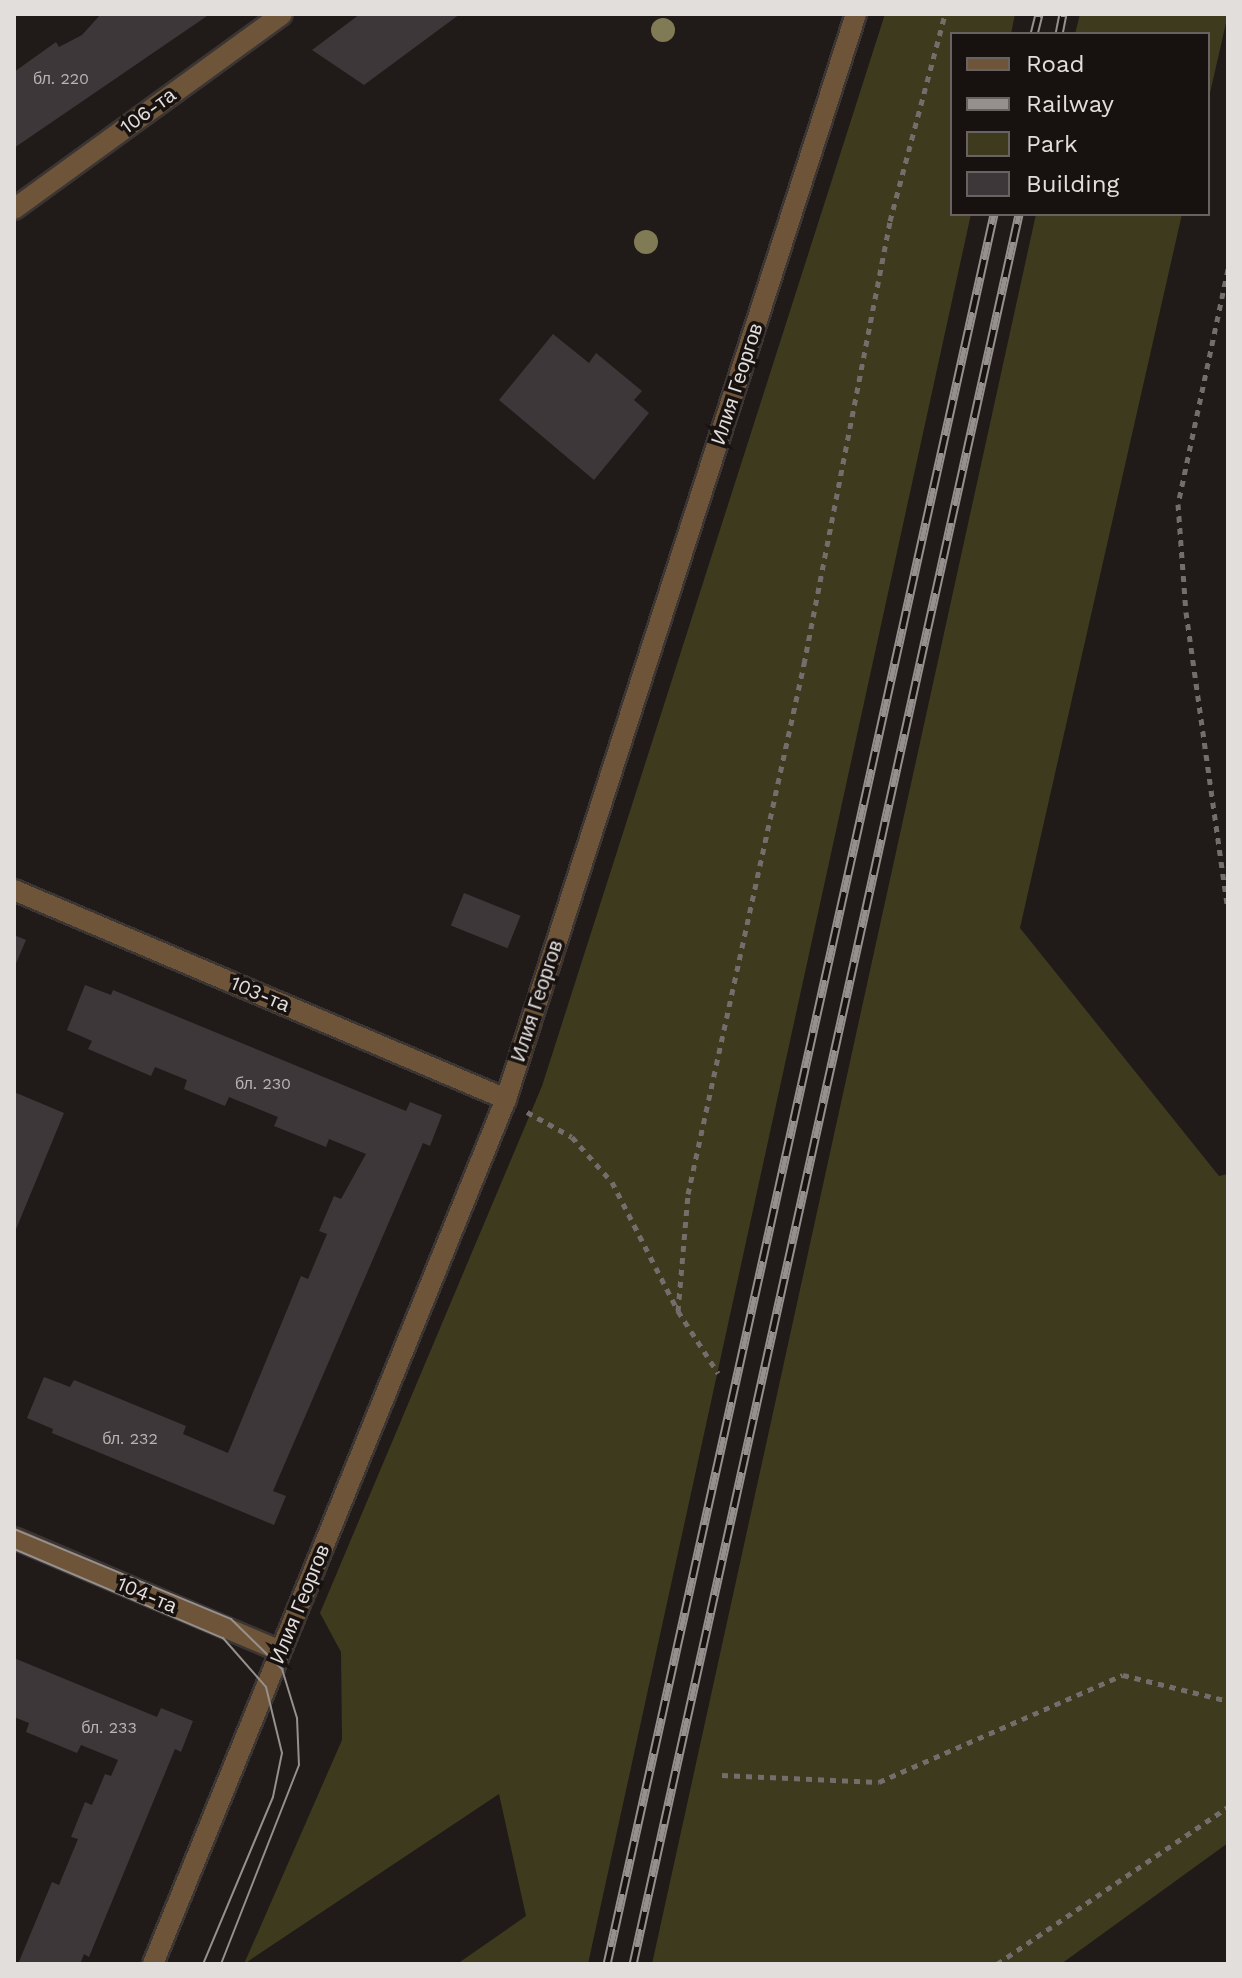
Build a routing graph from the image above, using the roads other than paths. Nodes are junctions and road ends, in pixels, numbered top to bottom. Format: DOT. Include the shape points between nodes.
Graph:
graph roads {
  1 [pos="282,14"];
  2 [pos="856,14"];
  3 [pos="14,209"];
  4 [pos="14,890"];
  5 [pos="506,1099"];
  6 [pos="14,1538"];
  7 [pos="280,1651"];
  8 [pos="153,1964"];
  1 -- 3 [label="street, 106-та"];
  2 -- 5 [label="street, Илия Георгов"];
  4 -- 5 [label="street, 103-та"];
  5 -- 7 [label="street, Илия Георгов"];
  6 -- 7 [label="street, 104-та"];
  7 -- 8 [label="street, Илия Георгов"];
}
